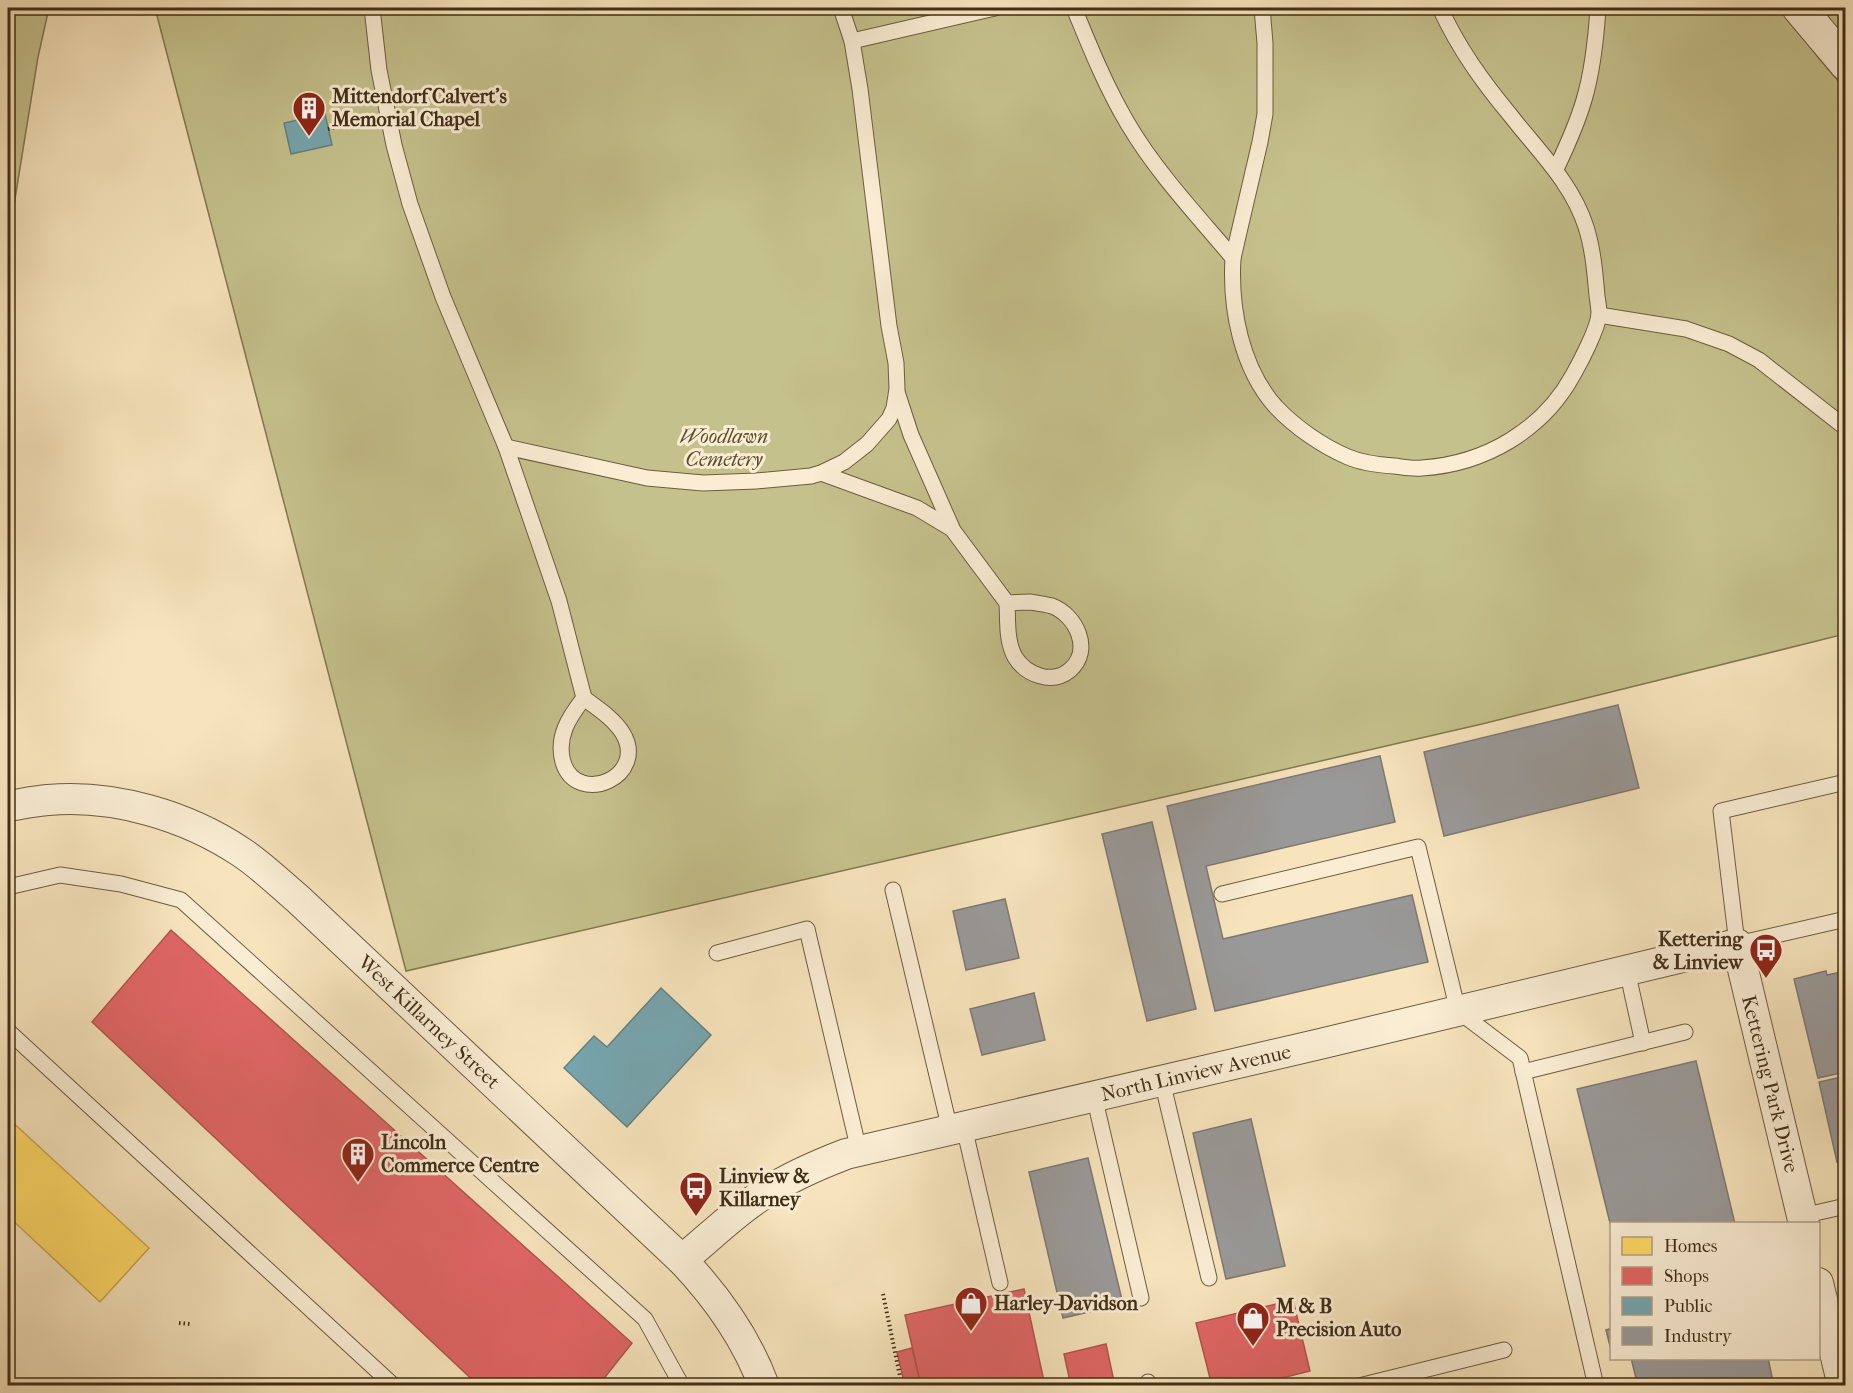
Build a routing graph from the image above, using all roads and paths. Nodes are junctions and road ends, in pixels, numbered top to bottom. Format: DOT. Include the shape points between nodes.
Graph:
graph roads {
  1 [pos="372,8"];
  2 [pos="841,8"];
  3 [pos="995,8"];
  4 [pos="1074,8"];
  5 [pos="1262,8"];
  6 [pos="1440,8"];
  7 [pos="1598,8"];
  8 [pos="1799,8"];
  9 [pos="852,41"];
  10 [pos="1845,64"];
  11 [pos="388,116"];
  12 [pos="328,129"];
  13 [pos="1556,169"];
  14 [pos="1233,258"];
  15 [pos="1599,315"];
  16 [pos="897,389"];
  17 [pos="1845,428"];
  18 [pos="506,447"];
  19 [pos="821,473"];
  20 [pos="952,529"];
  21 [pos="1007,603"];
  22 [pos="584,698"];
  23 [pos="1845,782"];
  24 [pos="8,807"];
  25 [pos="8,887"];
  26 [pos="893,890"];
  27 [pos="1222,894"];
  28 [pos="1845,919"];
  29 [pos="1737,944"];
  30 [pos="717,953"];
  31 [pos="1627,970"];
  32 [pos="1458,1011"];
  33 [pos="8,1031"];
  34 [pos="1685,1032"];
  35 [pos="1643,1043"];
  36 [pos="1523,1072"];
  37 [pos="1162,1081"];
  38 [pos="1094,1096"];
  39 [pos="957,1128"];
  40 [pos="859,1151"];
  41 [pos="1845,1206"];
  42 [pos="1803,1220"];
  43 [pos="682,1260"];
  44 [pos="1209,1278"];
  45 [pos="1000,1283"];
  46 [pos="1820,1291"];
  47 [pos="883,1294"];
  48 [pos="1141,1298"];
  49 [pos="179,1323"];
  50 [pos="190,1324"];
  51 [pos="1504,1350"];
  52 [pos="394,1386"];
  53 [pos="682,1386"];
  54 [pos="764,1386"];
  55 [pos="902,1386"];
  56 [pos="1359,1386"];
  57 [pos="1596,1386"];
  58 [pos="1843,1386"];
  1 -- 11 [label="lane"];
  2 -- 9 [label="lane"];
  3 -- 9 [label="lane"];
  4 -- 14 [label="lane" via="1128,124 1162,175"];
  5 -- 14 [label="lane" via="1265,114"];
  6 -- 13 [label="lane" via="1474,69"];
  7 -- 13 [label="lane" via="1584,100"];
  8 -- 10 [label="street"];
  9 -- 16 [label="lane"];
  11 -- 12 [label="path"];
  11 -- 18 [label="lane" via="410,204 436,277"];
  13 -- 15 [label="lane" via="1587,228"];
  14 -- 15 [label="lane" via="1235,315 1244,347 1274,405 1321,443 1349,458 1381,465 1420,468 1450,464 1492,451 1520,435 1563,393 1584,356"];
  15 -- 17 [label="lane" via="1686,329 1730,344 1759,360"];
  16 -- 19 [label="lane" via="889,419 867,444"];
  16 -- 20 [label="lane" via="911,435"];
  18 -- 19 [label="lane" via="647,478 703,483"];
  18 -- 22 [label="lane" via="559,601"];
  19 -- 20 [label="lane" via="917,508"];
  20 -- 21 [label="lane"];
  21 -- 21 [label="lane" via="1008,636 1014,656 1024,669 1038,676 1056,676 1070,670 1078,660 1081,645 1077,628 1068,616 1052,606"];
  22 -- 22 [label="lane" via="570,716 561,753 573,780 589,785 606,782 621,773 628,748 610,719"];
  23 -- 29 [label="lane" via="1721,812"];
  24 -- 43 [label="street, West Killarney Street" via="82,799 137,807 178,819 242,853 298,899"];
  25 -- 53 [label="lane" via="60,875 122,884 181,900 645,1319"];
  26 -- 39 [label="lane"];
  27 -- 32 [label="lane" via="1418,847"];
  28 -- 29 [label="lane"];
  29 -- 31 [label="street, North Linview Avenue"];
  29 -- 42 [label="street, Kettering Park Drive"];
  30 -- 40 [label="lane" via="807,929"];
  31 -- 32 [label="street, North Linview Avenue"];
  31 -- 35 [label="lane"];
  32 -- 36 [label="lane" via="1520,1058"];
  32 -- 37 [label="street, North Linview Avenue"];
  33 -- 52 [label="lane"];
  34 -- 35 [label="lane"];
  35 -- 36 [label="lane"];
  36 -- 57 [label="lane"];
  37 -- 38 [label="street, North Linview Avenue"];
  37 -- 44 [label="lane"];
  38 -- 39 [label="street, North Linview Avenue"];
  38 -- 48 [label="lane"];
  39 -- 40 [label="street, North Linview Avenue"];
  39 -- 45 [label="lane"];
  40 -- 43 [label="street, North Linview Avenue" via="814,1167 769,1190"];
  41 -- 42 [label="lane"];
  43 -- 54 [label="street, West Killarney Street" via="731,1318"];
  46 -- 58 [label="street"];
  47 -- 55 [label="path"];
  49 -- 50 [label="path"];
  51 -- 56 [label="lane"];
}
